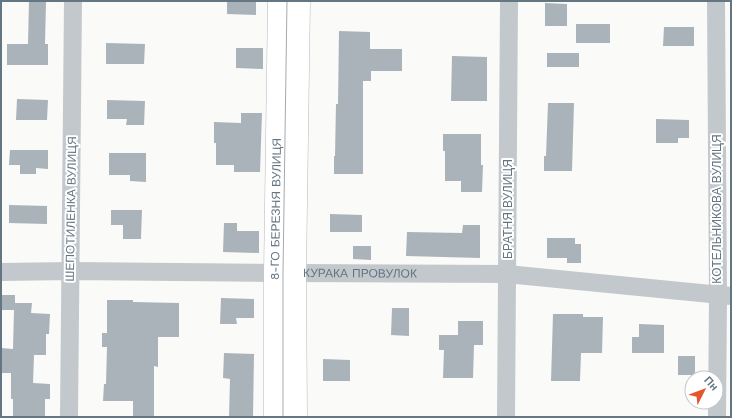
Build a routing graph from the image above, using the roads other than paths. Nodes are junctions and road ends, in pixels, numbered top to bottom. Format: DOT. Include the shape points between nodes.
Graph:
graph roads {
  1 [pos="73,1"];
  2 [pos="279,1"];
  3 [pos="299,1"];
  4 [pos="509,1"];
  5 [pos="716,1"];
  6 [pos="71,271"];
  7 [pos="1,272"];
  8 [pos="285,273"];
  9 [pos="507,274"];
  10 [pos="727,294"];
  11 [pos="69,417"];
  12 [pos="275,417"];
  13 [pos="296,417"];
  14 [pos="506,417"];
  15 [pos="717,417"];
  1 -- 6 [label="street, ШЕПОТИЛЕНКА ВУЛИЦЯ"];
  2 -- 8 [label="main road, 8-ГО БЕРЕЗНЯ ВУЛИЦЯ"];
  3 -- 8 [label="main road, 8-ГО БЕРЕЗНЯ ВУЛИЦЯ"];
  4 -- 9 [label="street, БРАТНЯ ВУЛИЦЯ"];
  5 -- 10 [label="street, КОТЕЛЬНИКОВА ВУЛИЦЯ"];
  6 -- 7 [label="street, КУРАКА ПРОВУЛОК"];
  6 -- 8 [label="street, КУРАКА ПРОВУЛОК"];
  6 -- 11 [label="street, ШЕПОТИЛЕНКА ВУЛИЦЯ"];
  8 -- 9 [label="street, КУРАКА ПРОВУЛОК"];
  8 -- 12 [label="main road, 8-ГО БЕРЕЗНЯ ВУЛИЦЯ"];
  8 -- 13 [label="main road, 8-ГО БЕРЕЗНЯ ВУЛИЦЯ"];
  9 -- 10 [label="street, КУРАКА ПРОВУЛОК"];
  9 -- 14 [label="street, БРАТНЯ ВУЛИЦЯ"];
  10 -- 15 [label="street, КОТЕЛЬНИКОВА ВУЛИЦЯ"];
}
